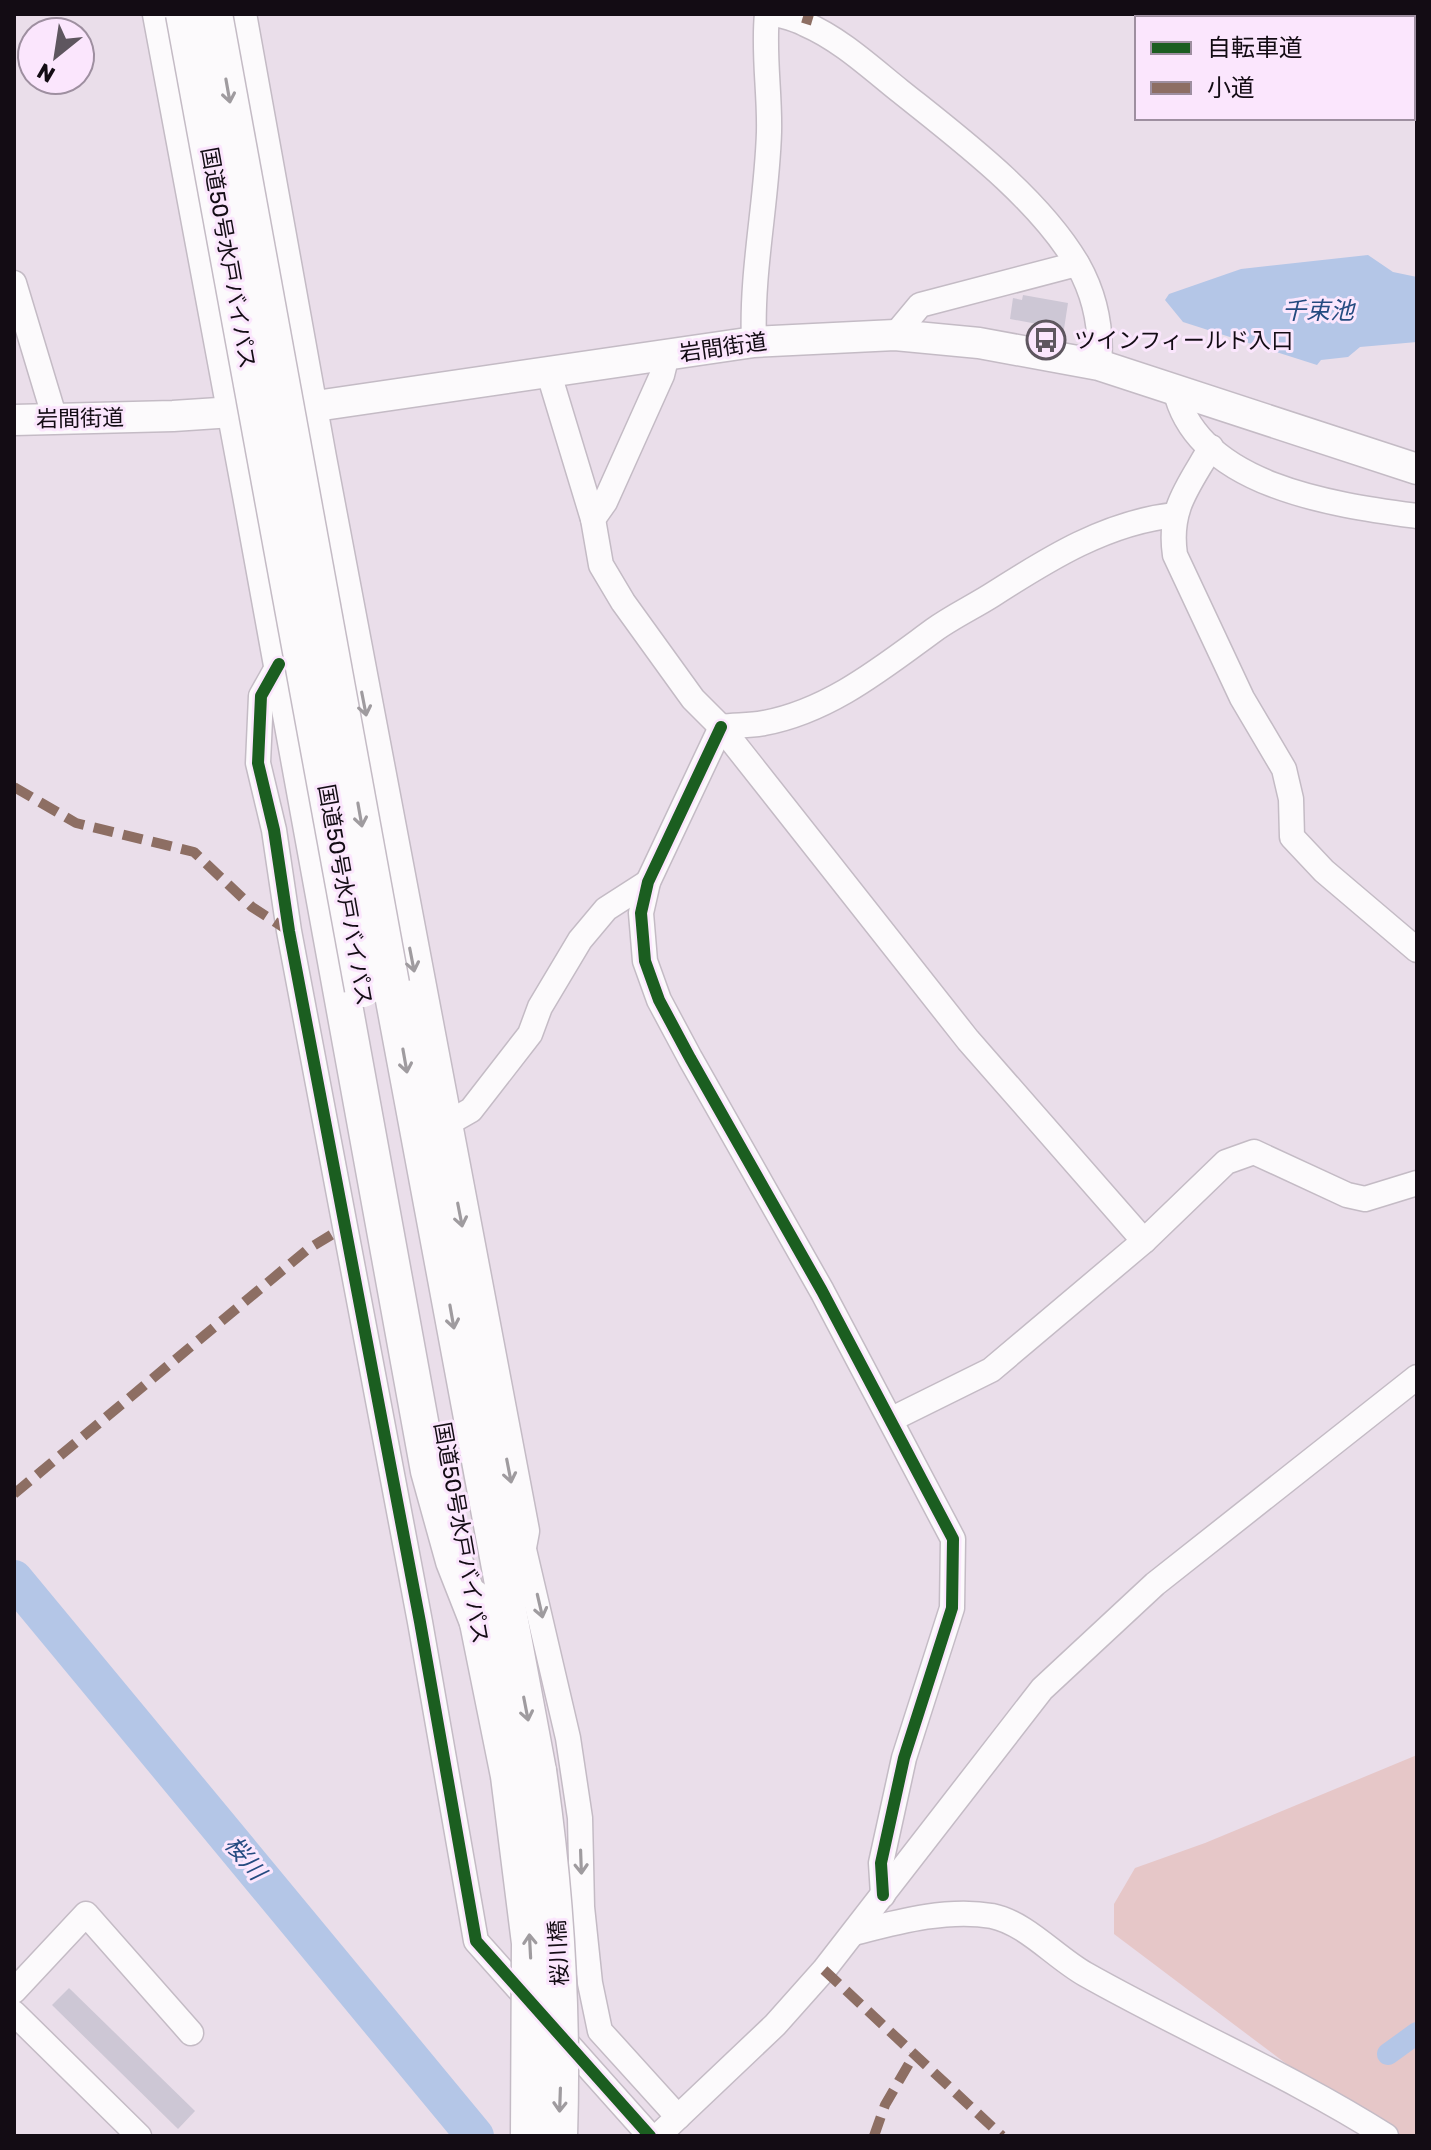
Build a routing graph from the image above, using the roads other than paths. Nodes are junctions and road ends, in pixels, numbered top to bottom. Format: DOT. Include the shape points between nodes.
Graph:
graph roads {
  1 [pos="161,14"];
  2 [pos="184,14"];
  3 [pos="214,14"];
  4 [pos="238,14"];
  5 [pos="767,14"];
  6 [pos="776,14"];
  7 [pos="1077,264"];
  8 [pos="14,283"];
  9 [pos="895,335"];
  10 [pos="754,342"];
  11 [pos="667,355"];
  12 [pos="1099,365"];
  13 [pos="549,374"];
  14 [pos="1175,389"];
  15 [pos="309,407"];
  16 [pos="237,413"];
  17 [pos="55,419"];
  18 [pos="14,420"];
  19 [pos="1211,447"];
  20 [pos="1417,469"];
  21 [pos="1175,515"];
  22 [pos="1417,516"];
  23 [pos="593,519"];
  24 [pos="279,664"];
  25 [pos="721,727"];
  26 [pos="648,882"];
  27 [pos="1417,950"];
  28 [pos="377,986"];
  29 [pos="443,1126"];
  30 [pos="1417,1183"];
  31 [pos="1144,1241"];
  32 [pos="1417,1377"];
  33 [pos="892,1419"];
  34 [pos="521,1531"];
  35 [pos="492,1613"];
  36 [pos="524,1774"];
  37 [pos="883,1895"];
  38 [pos="854,1933"];
  39 [pos="14,1991"];
  40 [pos="14,2013"];
  41 [pos="191,2033"];
  42 [pos="678,2117"];
  43 [pos="139,2136"];
  44 [pos="529,2136"];
  45 [pos="559,2136"];
  46 [pos="650,2136"];
  47 [pos="658,2136"];
  48 [pos="1386,2136"];
  1 -- 16 [label="highway"];
  2 -- 28 [label="highway, 国道50号水戸バイパス, bridge"];
  3 -- 28 [label="highway, 国道50号水戸バイパス, one-way, bridge"];
  4 -- 15 [label="highway"];
  5 -- 10 [label="street" via="769,131 752,304"];
  6 -- 7 [label="street" via="806,24 858,57 949,130 1046,220"];
  7 -- 9 [label="street" via="920,305"];
  7 -- 12 [label="street" via="1097,314"];
  8 -- 17 [label="street"];
  9 -- 10 [label="main road, 岩間街道"];
  9 -- 12 [label="main road, 岩間街道" via="979,343"];
  10 -- 11 [label="main road, 岩間街道"];
  11 -- 13 [label="main road, 岩間街道"];
  11 -- 23 [label="street"];
  12 -- 14 [label="main road, 岩間街道"];
  13 -- 15 [label="main road, 岩間街道"];
  13 -- 23 [label="street"];
  14 -- 19 [label="street" via="1190,423"];
  14 -- 20 [label="main road, 岩間街道"];
  15 -- 16 [label="main road, 岩間街道"];
  15 -- 29 [label="highway, one-way"];
  16 -- 17 [label="main road, 岩間街道"];
  16 -- 24 [label="highway"];
  17 -- 18 [label="main road, 岩間街道"];
  19 -- 21 [label="street"];
  19 -- 22 [label="street" via="1242,470 1292,494"];
  21 -- 25 [label="street" via="1112,529 1045,561 938,627 875,675 824,702 764,723"];
  21 -- 27 [label="street" via="1175,555 1242,698 1284,769 1292,837"];
  23 -- 25 [label="street" via="601,565 623,602 693,699"];
  24 -- 35 [label="highway" via="429,1471 454,1561"];
  24 -- 46 [label="street" via="261,696 258,763 476,1941"];
  25 -- 26 [label="street"];
  25 -- 31 [label="street" via="968,1040"];
  26 -- 29 [label="street" via="606,909 580,940 530,1034 471,1110"];
  26 -- 33 [label="street" via="641,939 659,1000"];
  28 -- 35 [label="highway, 国道50号水戸バイパス"];
  29 -- 34 [label="highway, one-way"];
  30 -- 31 [label="street" via="1365,1199 1254,1152 1226,1162"];
  31 -- 33 [label="street" via="991,1370"];
  32 -- 37 [label="street" via="1094,1638 1042,1689"];
  33 -- 37 [label="street" via="953,1539 955,1566 952,1608 901,1773 881,1863"];
  34 -- 35 [label="highway"];
  34 -- 42 [label="street, one-way" via="568,1738 580,1818 590,1983 600,2031"];
  35 -- 36 [label="highway, 国道50号水戸バイパス"];
  44 -- 36 [label="highway, 桜川橋, one-way, bridge"];
  36 -- 45 [label="highway, 桜川橋, one-way, bridge" via="559,1943"];
  37 -- 38 [label="street"];
  38 -- 42 [label="street" via="775,2025"];
  38 -- 48 [label="street" via="904,1920 972,1914 1004,1920 1081,1972"];
  39 -- 41 [label="street" via="86,1914"];
  40 -- 43 [label="street"];
  42 -- 47 [label="street"];
}
